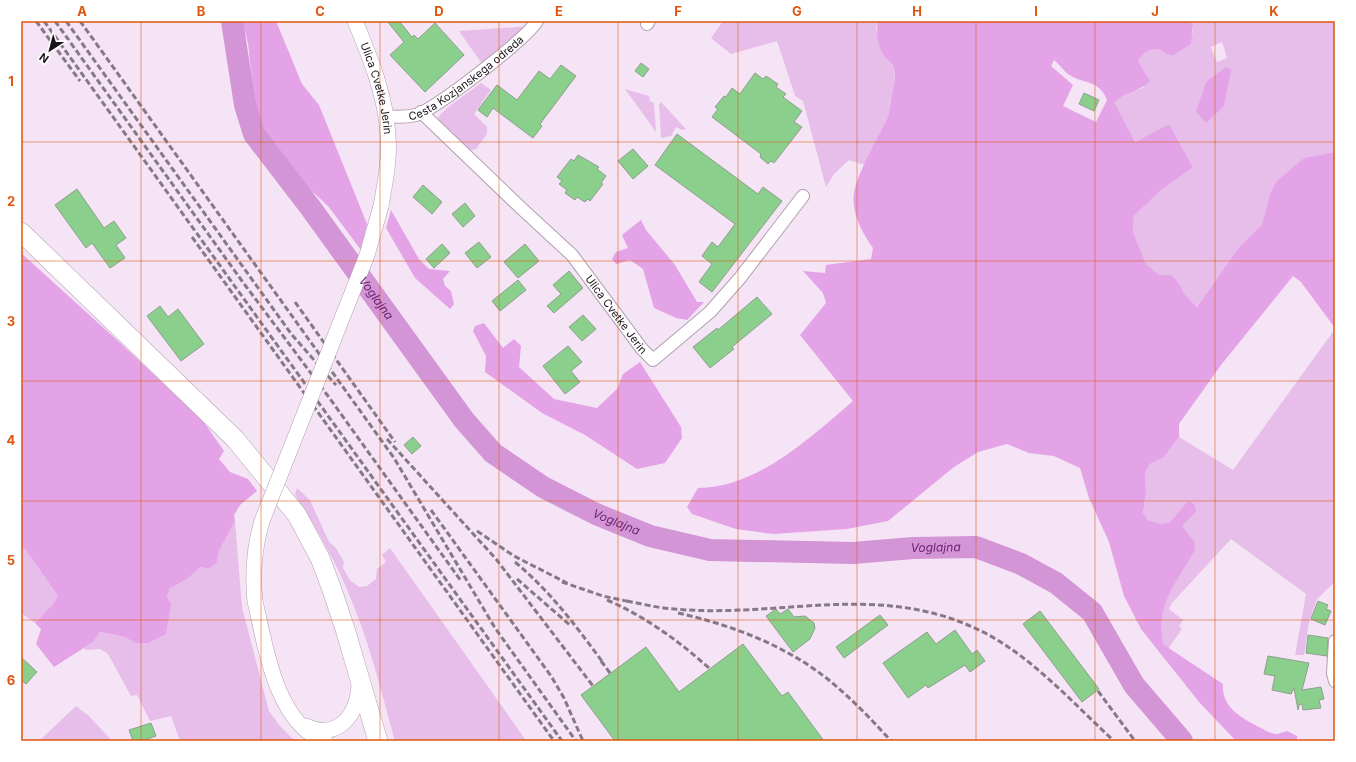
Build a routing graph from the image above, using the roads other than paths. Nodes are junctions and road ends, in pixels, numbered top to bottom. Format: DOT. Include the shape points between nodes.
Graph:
graph roads {
  1 [pos="355,21"];
  2 [pos="537,21"];
  3 [pos="421,112"];
  4 [pos="385,116"];
  5 [pos="803,196"];
  6 [pos="21,232"];
  7 [pos="1335,641"];
  8 [pos="359,676"];
  9 [pos="1335,681"];
  10 [pos="295,719"];
  11 [pos="325,741"];
  12 [pos="378,741"];
  1 -- 4 [label="street, Ulica Cvetke Jerin" via="374,68"];
  2 -- 3 [label="street, Cesta Kozjanskega odreda" via="485,68 441,101"];
  3 -- 4 [label="street, Cesta Kozjanskega odreda" via="416,115"];
  3 -- 5 [label="street, Ulica Cvetke Jerin" via="572,255 653,360 710,312 740,278"];
  4 -- 10 [label="street, Ulica Cvetke Jerin, bridge" via="388,136 386,177 381,206 367,255 257,537 253,567 255,601 278,687"];
  6 -- 8 [label="main road" via="235,439 297,515 320,558"];
  7 -- 9 [label="street"];
  8 -- 10 [label="street" via="356,705 352,714 341,724 325,731 302,725"];
  8 -- 12 [label="main road"];
  10 -- 11 [label="street, Ulica Cvetke Jerin" via="307,733"];
}
